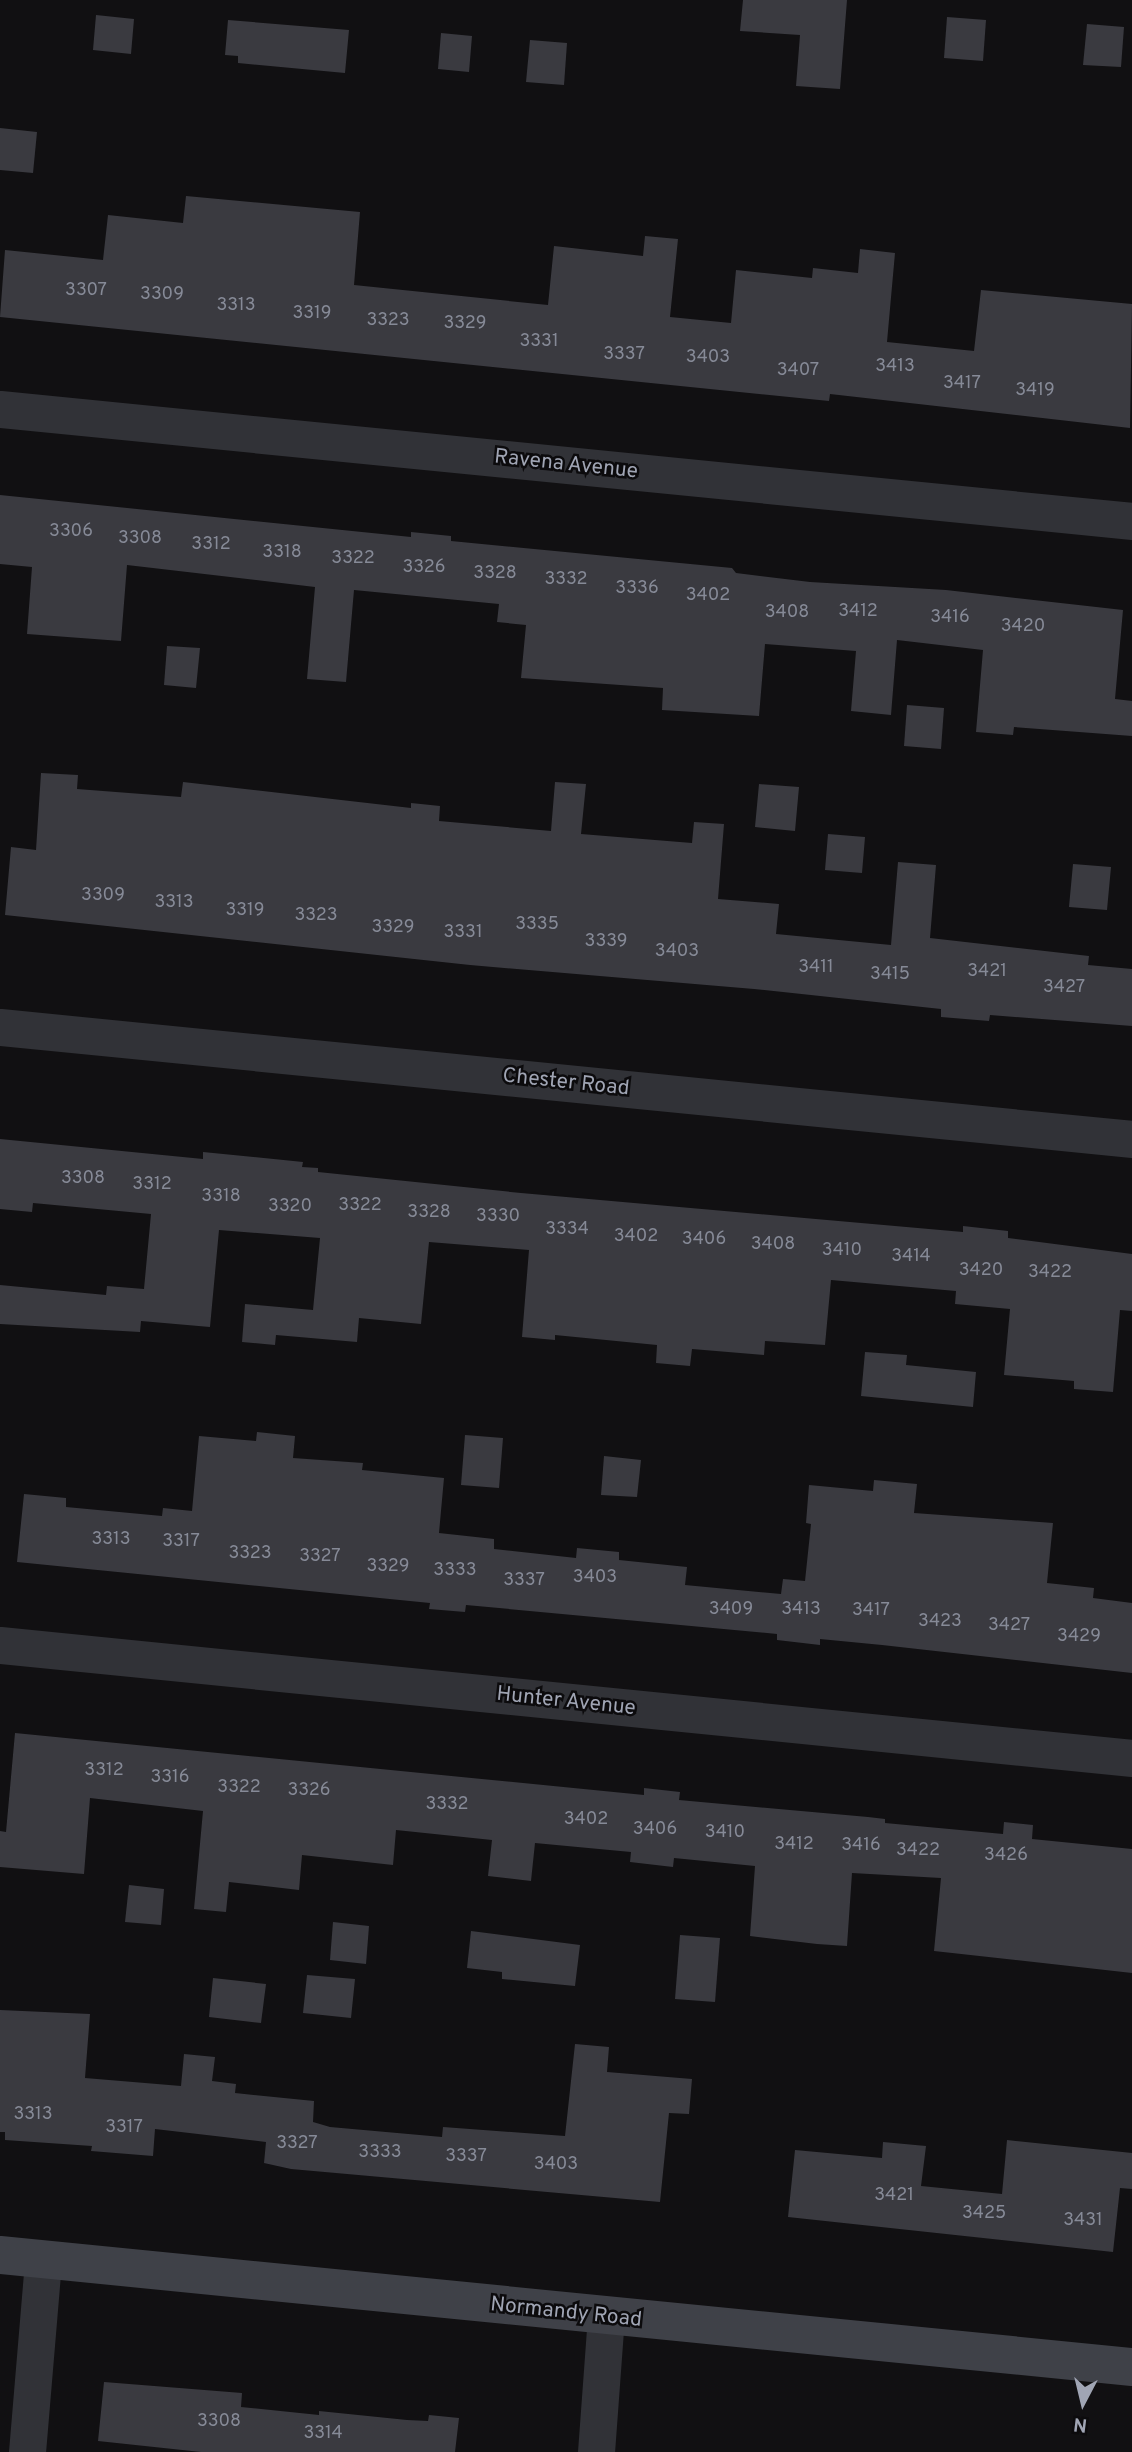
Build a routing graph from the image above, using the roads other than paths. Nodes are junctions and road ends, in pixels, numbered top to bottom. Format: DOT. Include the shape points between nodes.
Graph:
graph roads {
  1 [pos="0,409"];
  2 [pos="1132,521"];
  3 [pos="0,1027"];
  4 [pos="1132,1139"];
  5 [pos="0,1645"];
  6 [pos="1132,1758"];
  7 [pos="0,2255"];
  8 [pos="43,2260"];
  9 [pos="606,2317"];
  10 [pos="1132,2367"];
  11 [pos="27,2452"];
  12 [pos="596,2452"];
  1 -- 2 [label="street, Ravena Avenue"];
  3 -- 4 [label="street, Chester Road"];
  5 -- 6 [label="street, Hunter Avenue"];
  7 -- 8 [label="street, Normandy Road"];
  8 -- 9 [label="street, Normandy Road"];
  8 -- 11 [label="street"];
  9 -- 10 [label="street, Normandy Road"];
  9 -- 12 [label="street"];
}
